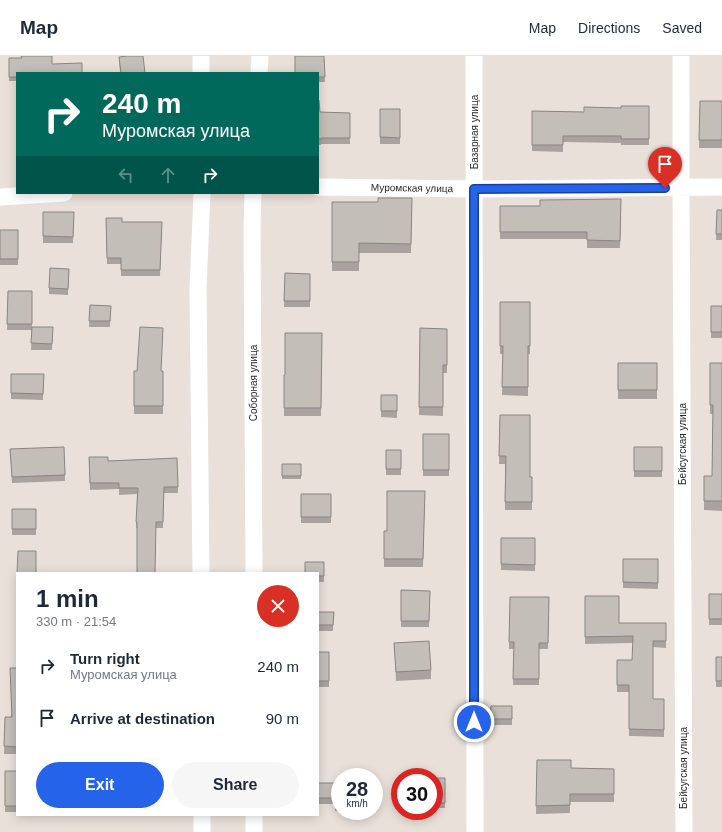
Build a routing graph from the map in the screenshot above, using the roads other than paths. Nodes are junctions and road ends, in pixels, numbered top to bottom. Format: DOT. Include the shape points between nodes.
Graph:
graph roads {
  1 [pos="201,56"];
  2 [pos="260,56"];
  3 [pos="474,56"];
  4 [pos="681,56"];
  5 [pos="201,72"];
  6 [pos="259,72"];
  7 [pos="319,187"];
  8 [pos="722,187"];
  9 [pos="681,188"];
  10 [pos="474,189"];
  11 [pos="48,194"];
  12 [pos="202,194"];
  13 [pos="253,194"];
  14 [pos="0,197"];
  15 [pos="201,572"];
  16 [pos="254,572"];
  17 [pos="202,816"];
  18 [pos="254,816"];
  19 [pos="202,832"];
  20 [pos="254,832"];
  21 [pos="475,832"];
  22 [pos="684,832"];
  1 -- 5 [label="street"];
  2 -- 6 [label="street"];
  3 -- 10 [label="street, Базарная улица"];
  4 -- 9 [label="street, Бейсугская улица"];
  7 -- 10 [label="street, Муромская улица"];
  8 -- 9 [label="street, Муромская улица"];
  9 -- 10 [label="street, Муромская улица"];
  9 -- 22 [label="street, Бейсугская улица"];
  10 -- 21 [label="street, Базарная улица"];
  11 -- 14 [label="street"];
  12 -- 15 [label="street" via="198,289"];
  13 -- 16 [label="street, Соборная улица"];
  17 -- 19 [label="street"];
  18 -- 20 [label="street"];
}
